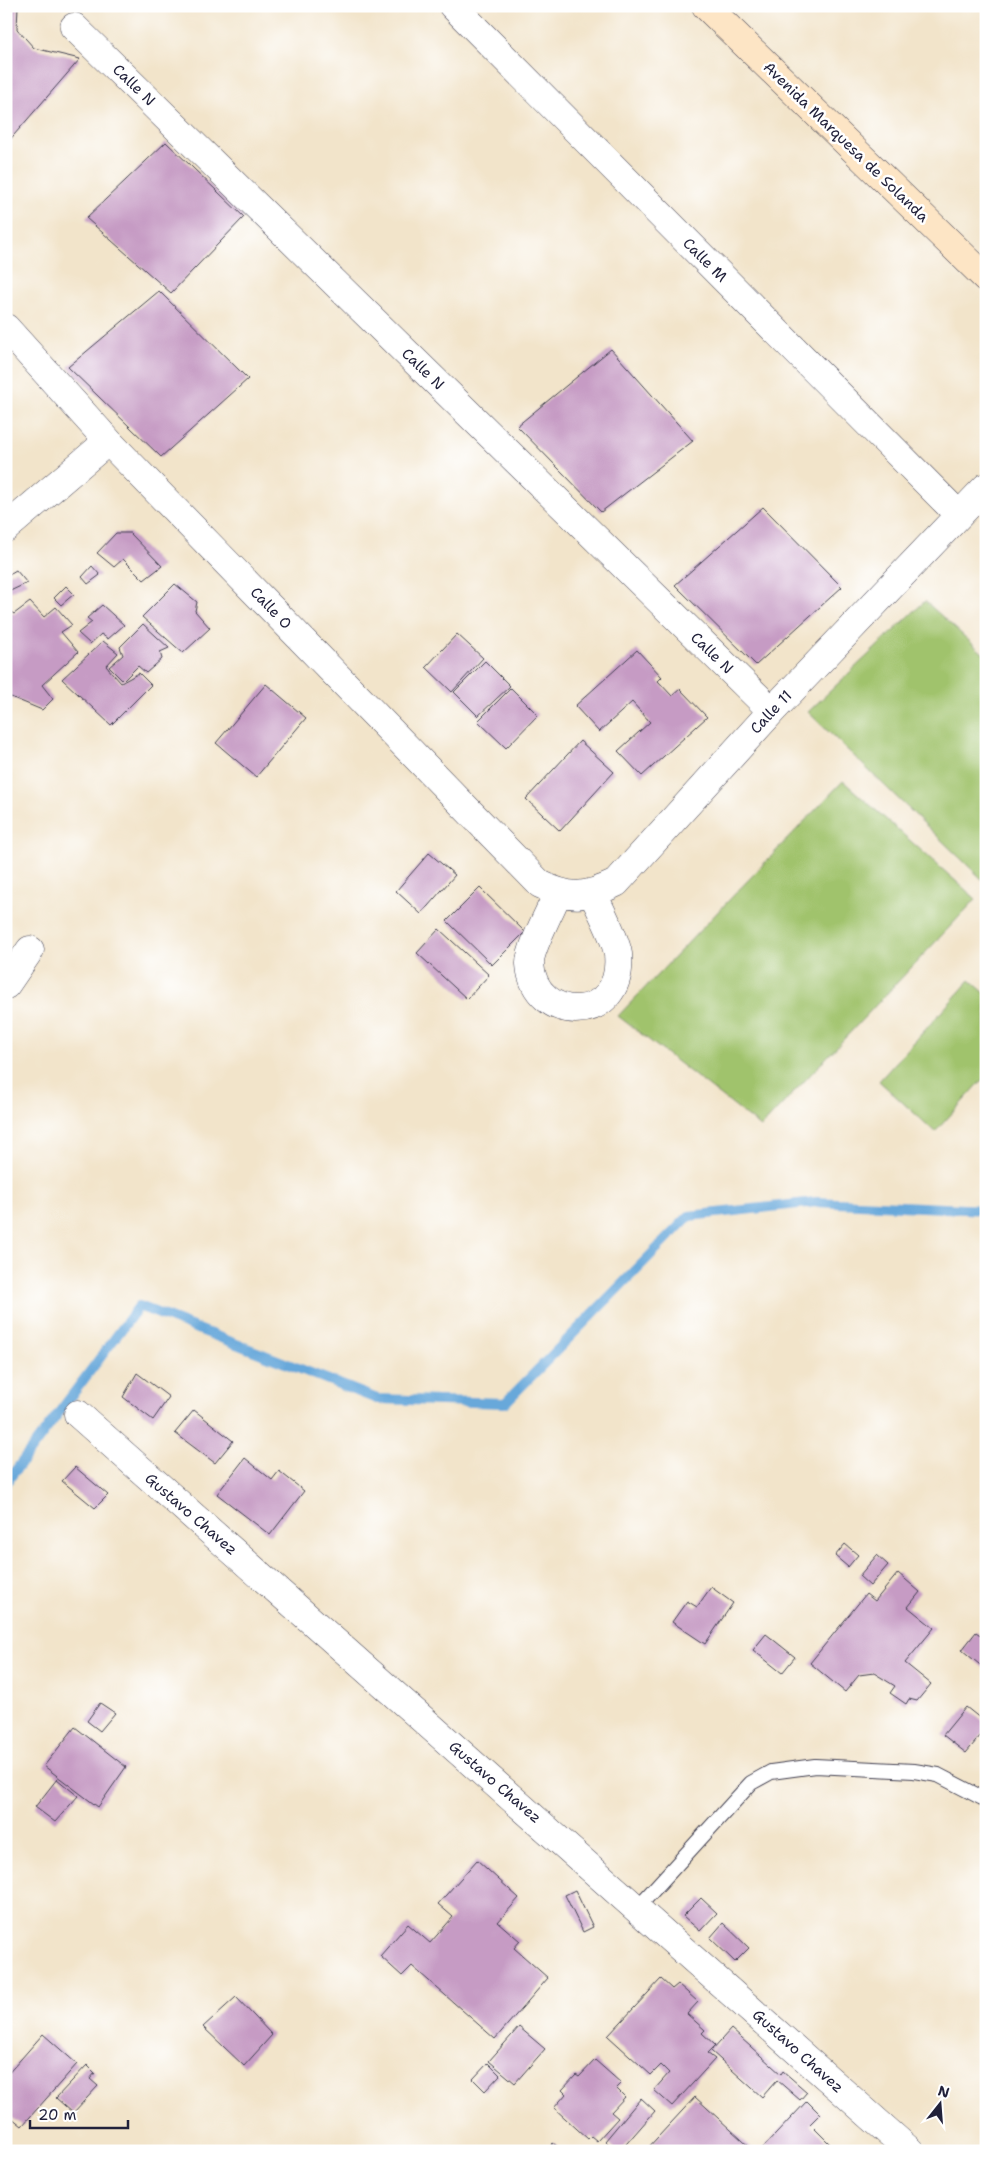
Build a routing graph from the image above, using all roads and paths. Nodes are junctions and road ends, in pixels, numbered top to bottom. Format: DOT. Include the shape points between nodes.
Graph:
graph roads {
  1 [pos="452,6"];
  2 [pos="706,6"];
  3 [pos="74,27"];
  4 [pos="986,278"];
  5 [pos="6,328"];
  6 [pos="108,441"];
  7 [pos="986,487"];
  8 [pos="958,514"];
  9 [pos="6,528"];
  10 [pos="772,711"];
  11 [pos="549,889"];
  12 [pos="593,894"];
  13 [pos="30,950"];
  14 [pos="6,985"];
  15 [pos="78,1414"];
  16 [pos="986,1800"];
  17 [pos="638,1908"];
  18 [pos="910,2151"];
  1 -- 8 [label="street, Calle M"];
  2 -- 4 [label="street, Avenida Marquesa de Solanda"];
  3 -- 10 [label="street, Calle N"];
  5 -- 6 [label="street, Calle O"];
  6 -- 9 [label="street"];
  6 -- 11 [label="street, Calle O"];
  7 -- 8 [label="street, Calle 11"];
  8 -- 10 [label="street, Calle 11"];
  10 -- 12 [label="street, Calle 11" via="616,883"];
  11 -- 12 [label="street, Calle 11" via="576,896"];
  11 -- 12 [label="street" via="547,920 532,947 530,964 540,992 558,1006 580,1010 598,1004 610,991 617,974 618,953"];
  13 -- 14 [label="street"];
  15 -- 17 [label="street, Gustavo Chavez"];
  16 -- 17 [label="lane" via="938,1774 914,1770 815,1766 770,1772 751,1782"];
  17 -- 18 [label="street, Gustavo Chavez"];
}
